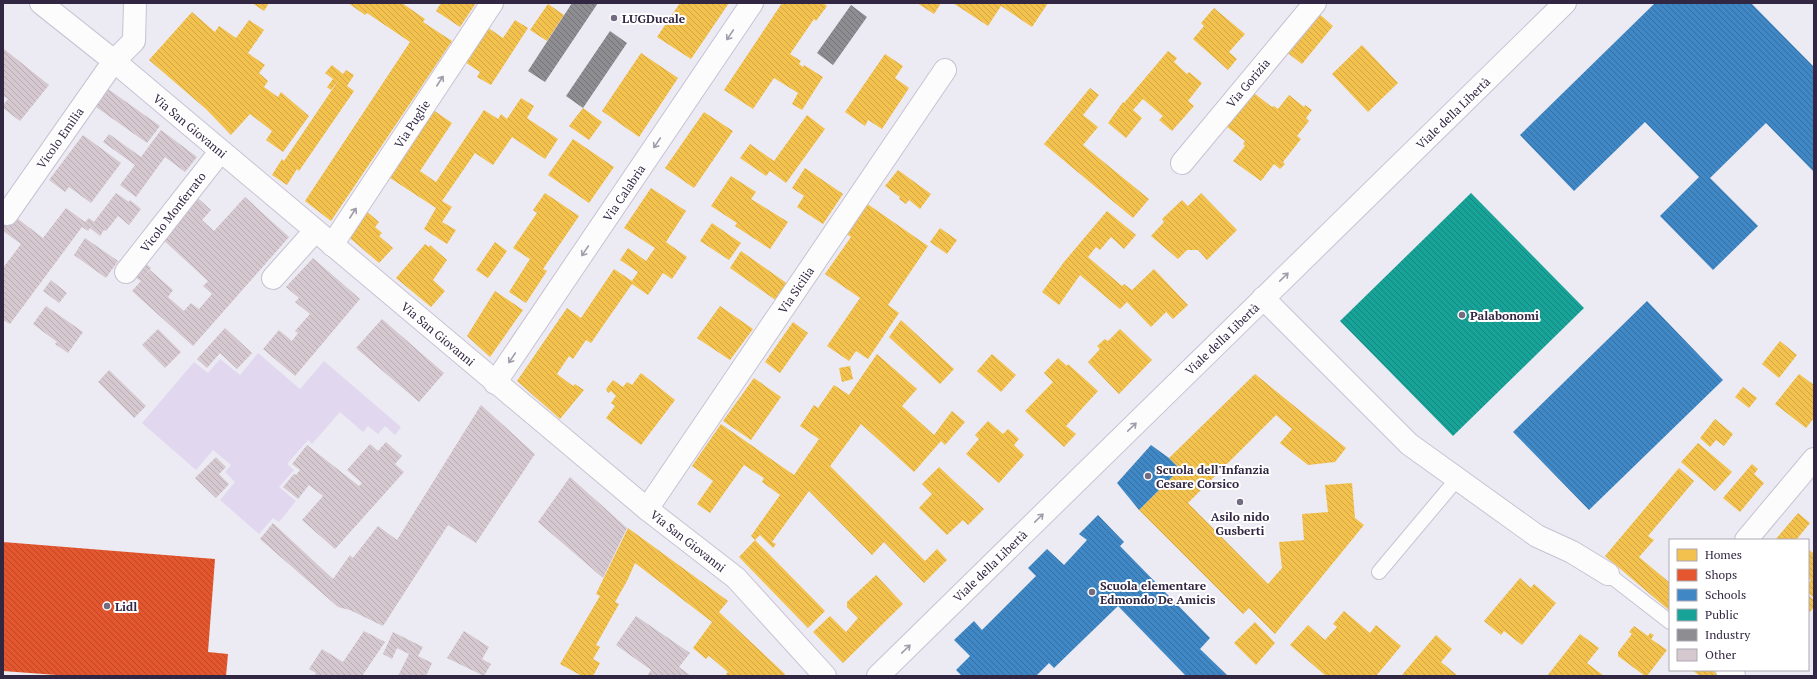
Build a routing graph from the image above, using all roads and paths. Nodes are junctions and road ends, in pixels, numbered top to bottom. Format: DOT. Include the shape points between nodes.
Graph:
graph roads {
  1 [pos="41,3"];
  2 [pos="135,3"];
  3 [pos="492,3"];
  4 [pos="752,3"];
  5 [pos="1315,3"];
  6 [pos="1566,3"];
  7 [pos="114,61"];
  8 [pos="945,70"];
  9 [pos="220,152"];
  10 [pos="1182,163"];
  11 [pos="7,214"];
  12 [pos="315,232"];
  13 [pos="332,245"];
  14 [pos="126,272"];
  15 [pos="272,278"];
  16 [pos="1263,298"];
  17 [pos="496,383"];
  18 [pos="1814,459"];
  19 [pos="1457,479"];
  20 [pos="647,509"];
  21 [pos="1747,539"];
  22 [pos="1379,572"];
  23 [pos="1608,574"];
  24 [pos="1669,621"];
  25 [pos="825,676"];
  26 [pos="878,676"];
  1 -- 7 [label="street, Via San Giovanni"];
  2 -- 7 [label="street, Vicolo Emilia" via="134,40"];
  13 -- 3 [label="street, Via Puglie, one-way"];
  4 -- 17 [label="street, Via Calabria, one-way"];
  5 -- 10 [label="street, Via Gorizia"];
  16 -- 6 [label="street, Viale della Libertà, one-way"];
  7 -- 9 [label="street, Via San Giovanni"];
  7 -- 11 [label="street, Vicolo Emilia"];
  8 -- 20 [label="street, Via Sicilia"];
  9 -- 12 [label="street, Via San Giovanni"];
  9 -- 14 [label="street, Vicolo Monferrato"];
  12 -- 13 [label="street, Via San Giovanni"];
  12 -- 15 [label="street"];
  13 -- 17 [label="street, Via San Giovanni"];
  16 -- 19 [label="street" via="1409,444"];
  26 -- 16 [label="street, Viale della Libertà, one-way"];
  17 -- 20 [label="street, Via San Giovanni"];
  18 -- 21 [label="street"];
  19 -- 22 [label="lane"];
  19 -- 23 [label="street" via="1537,536 1572,552"];
  20 -- 25 [label="street, Via San Giovanni" via="736,578"];
  23 -- 24 [label="lane"];
}
